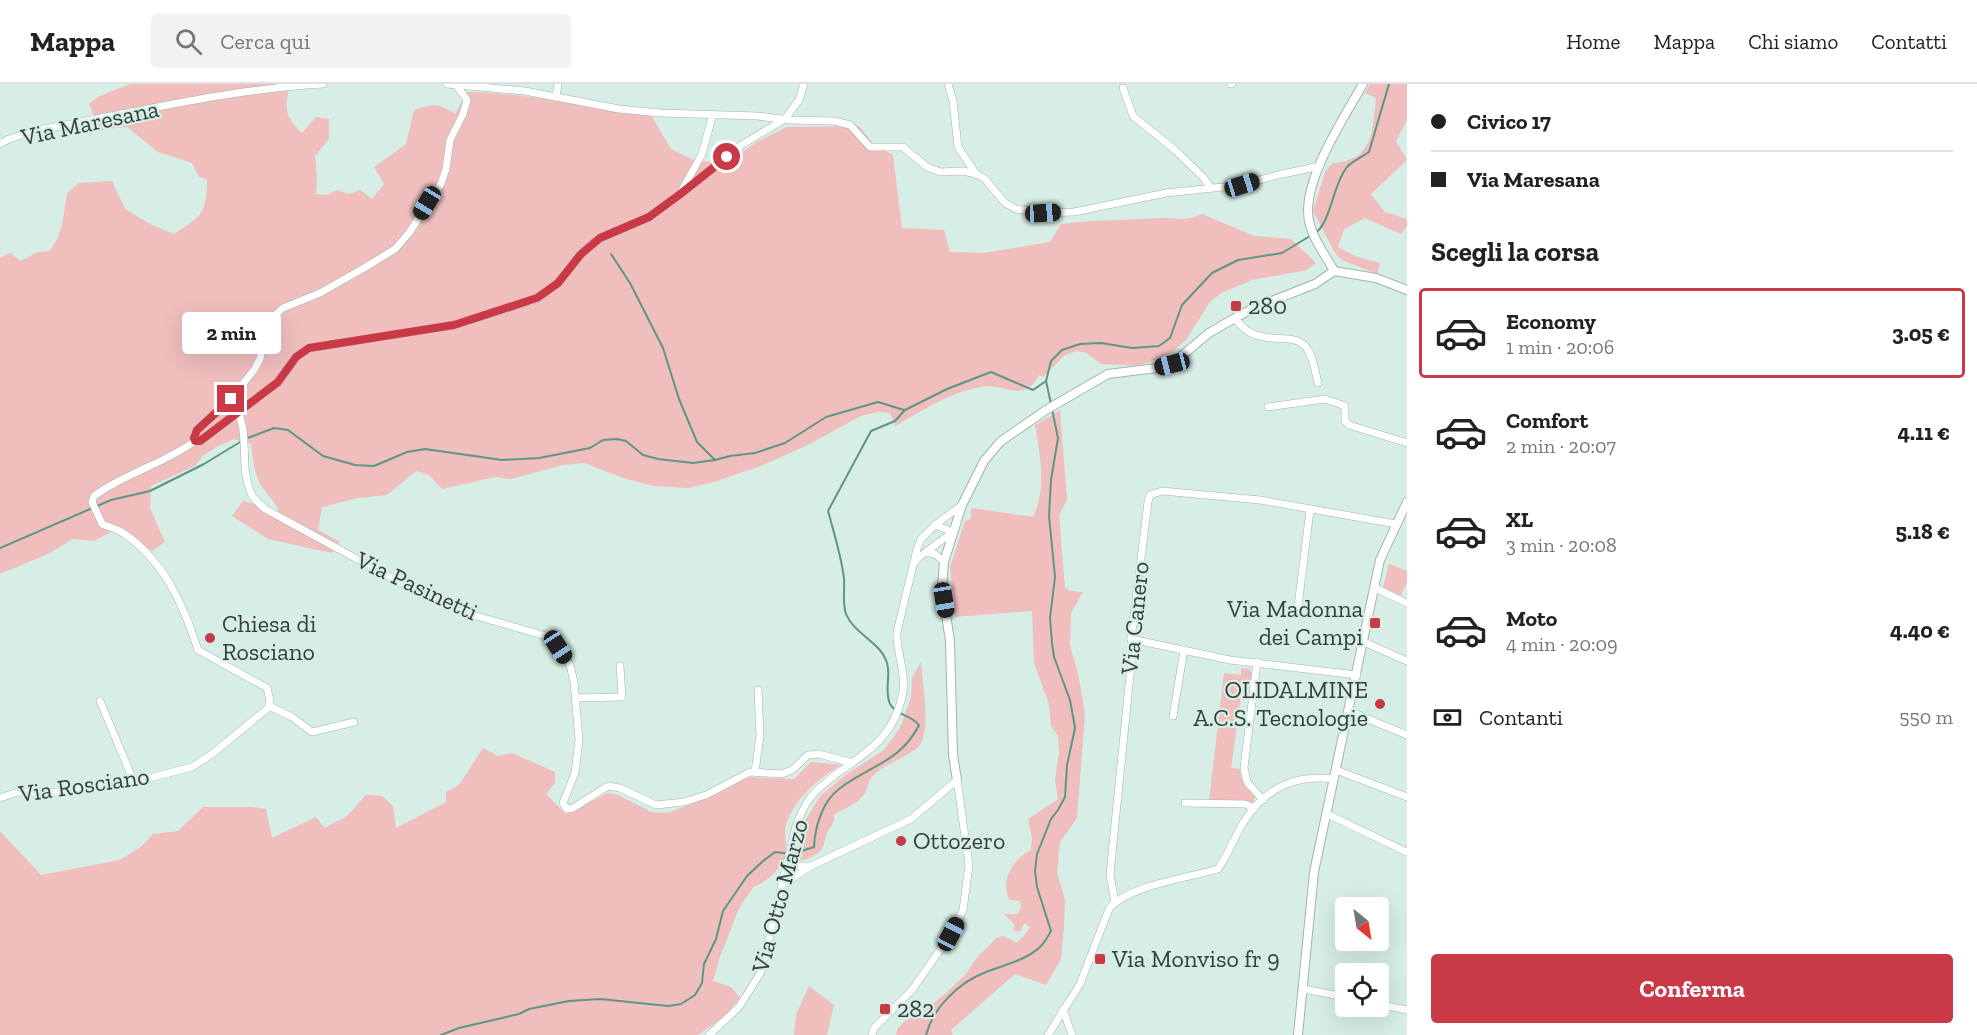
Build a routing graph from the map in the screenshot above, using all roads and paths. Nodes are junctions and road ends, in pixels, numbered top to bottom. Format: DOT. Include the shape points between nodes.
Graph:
graph roads {
  1 [pos="323,84"];
  2 [pos="447,84"];
  3 [pos="558,84"];
  4 [pos="804,84"];
  5 [pos="948,84"];
  6 [pos="1363,84"];
  7 [pos="456,85"];
  8 [pos="524,88"];
  9 [pos="1123,88"];
  10 [pos="556,97"];
  11 [pos="713,114"];
  12 [pos="784,119"];
  13 [pos="0,144"];
  14 [pos="1320,166"];
  15 [pos="976,174"];
  16 [pos="1211,188"];
  17 [pos="679,195"];
  18 [pos="1334,271"];
  19 [pos="1407,290"];
  20 [pos="1235,318"];
  21 [pos="1318,382"];
  22 [pos="1268,407"];
  23 [pos="238,412"];
  24 [pos="195,441"];
  25 [pos="1407,443"];
  26 [pos="1407,502"];
  27 [pos="962,505"];
  28 [pos="1310,510"];
  29 [pos="1396,524"];
  30 [pos="935,525"];
  31 [pos="953,532"];
  32 [pos="926,552"];
  33 [pos="944,562"];
  34 [pos="912,566"];
  35 [pos="1375,588"];
  36 [pos="1407,603"];
  37 [pos="1292,613"];
  38 [pos="1131,639"];
  39 [pos="1364,642"];
  40 [pos="1184,650"];
  41 [pos="1407,661"];
  42 [pos="1257,662"];
  43 [pos="620,666"];
  44 [pos="1357,675"];
  45 [pos="758,690"];
  46 [pos="576,698"];
  47 [pos="100,701"];
  48 [pos="269,705"];
  49 [pos="1349,711"];
  50 [pos="1173,716"];
  51 [pos="354,722"];
  52 [pos="1407,735"];
  53 [pos="852,763"];
  54 [pos="755,772"];
  55 [pos="1335,775"];
  56 [pos="957,780"];
  57 [pos="134,782"];
  58 [pos="1407,797"];
  59 [pos="0,798"];
  60 [pos="1263,800"];
  61 [pos="1185,803"];
  62 [pos="1254,808"];
  63 [pos="1327,814"];
  64 [pos="1407,852"];
  65 [pos="788,863"];
  66 [pos="811,866"];
  67 [pos="783,884"];
  68 [pos="1115,902"];
  69 [pos="1303,989"];
  70 [pos="1335,995"];
  71 [pos="1389,1006"];
  72 [pos="1064,1009"];
  73 [pos="1407,1010"];
  74 [pos="709,1035"];
  75 [pos="872,1035"];
  76 [pos="1048,1035"];
  77 [pos="1072,1035"];
  78 [pos="1298,1035"];
  1 -- 13 [label="street, Via Maresana" via="228,95 51,128"];
  2 -- 7 [label="street"];
  3 -- 10 [label="street"];
  4 -- 12 [label="street" via="799,100"];
  5 -- 15 [label="street" via="958,147"];
  6 -- 14 [label="street"];
  7 -- 8 [label="street"];
  7 -- 24 [label="street" via="467,100 450,140 446,169 441,184 409,233 395,249 320,292 283,308 272,318 254,370 231,399 197,430"];
  8 -- 10 [label="street"];
  9 -- 16 [label="street" via="1133,116 1175,150"];
  10 -- 11 [label="street" via="619,109"];
  11 -- 12 [label="street"];
  11 -- 17 [label="street" via="702,154"];
  12 -- 15 [label="street" via="850,125 870,147 903,147 927,167 940,172"];
  12 -- 17 [label="street" via="742,144"];
  14 -- 16 [label="street" via="1242,185"];
  14 -- 18 [label="street" via="1307,206 1310,227"];
  15 -- 16 [label="street" via="1005,203 1043,213 1074,212"];
  17 -- 23 [label="street" via="649,217 600,238 558,283 537,298 454,325 309,348 296,357 278,382"];
  18 -- 19 [label="street" via="1376,278"];
  18 -- 20 [label="street" via="1315,284"];
  20 -- 21 [label="street" via="1256,336 1305,344"];
  20 -- 27 [label="street" via="1209,333 1172,364 1108,374 1059,401 1000,442 984,461"];
  22 -- 25 [label="street" via="1325,399 1345,406 1345,421 1349,425"];
  23 -- 24 [label="street"];
  23 -- 46 [label="street, Via Pasinetti" via="245,439 250,494 265,509 456,610 546,636 570,665"];
  24 -- 48 [label="street" via="105,488 92,502 102,524 122,532 150,556 171,585 198,650 267,688"];
  26 -- 29 [label="street"];
  27 -- 30 [label="street, Via Otto Marzo"];
  27 -- 31 [label="street"];
  28 -- 29 [label="street, Via Canero"];
  28 -- 37 [label="street" via="1297,614"];
  28 -- 38 [label="street, Via Canero" via="1260,500 1162,491 1150,495"];
  29 -- 35 [label="street" via="1380,560"];
  30 -- 31 [label="street"];
  30 -- 34 [label="street, Via Otto Marzo" via="921,539"];
  31 -- 32 [label="street"];
  31 -- 33 [label="street"];
  32 -- 33 [label="street"];
  32 -- 34 [label="street"];
  33 -- 56 [label="street" via="942,588 951,641"];
  34 -- 53 [label="street, Via Otto Marzo" via="896,641 903,674 900,706 893,723 874,747"];
  35 -- 36 [label="street"];
  35 -- 39 [label="street"];
  38 -- 40 [label="street"];
  38 -- 68 [label="street, Via Canero" via="1110,875"];
  39 -- 41 [label="street"];
  39 -- 44 [label="street"];
  40 -- 42 [label="street"];
  40 -- 50 [label="street"];
  42 -- 44 [label="street"];
  42 -- 60 [label="street" via="1244,768 1247,782"];
  43 -- 46 [label="street" via="622,696"];
  44 -- 49 [label="street"];
  45 -- 54 [label="street" via="760,736"];
  46 -- 54 [label="street, Via Pasinetti" via="578,760 564,796 567,808 608,786 656,805 684,802"];
  47 -- 57 [label="street"];
  48 -- 51 [label="street" via="312,732"];
  48 -- 57 [label="street, Via Rosciano" via="231,739 192,766"];
  49 -- 52 [label="street"];
  49 -- 55 [label="street"];
  53 -- 54 [label="street, Via Pasinetti" via="808,755 782,774"];
  53 -- 65 [label="street, Via Otto Marzo" via="811,796 802,812"];
  55 -- 58 [label="street"];
  55 -- 60 [label="street" via="1299,778"];
  55 -- 63 [label="street"];
  56 -- 66 [label="street" via="911,819"];
  56 -- 75 [label="street" via="969,865 963,910 912,990 874,1028"];
  57 -- 59 [label="street, Via Rosciano" via="44,794 18,792"];
  60 -- 62 [label="street"];
  61 -- 62 [label="street" via="1245,804"];
  62 -- 68 [label="street" via="1218,869 1137,891"];
  63 -- 64 [label="street"];
  63 -- 69 [label="street" via="1314,872"];
  65 -- 66 [label="street"];
  65 -- 67 [label="street, Via Otto Marzo"];
  66 -- 67 [label="street"];
  67 -- 74 [label="street, Via Otto Marzo" via="761,972 739,1007"];
  68 -- 72 [label="street" via="1080,984"];
  69 -- 70 [label="street"];
  69 -- 78 [label="street"];
  71 -- 73 [label="street"];
  72 -- 76 [label="street"];
  72 -- 77 [label="street"];
}
